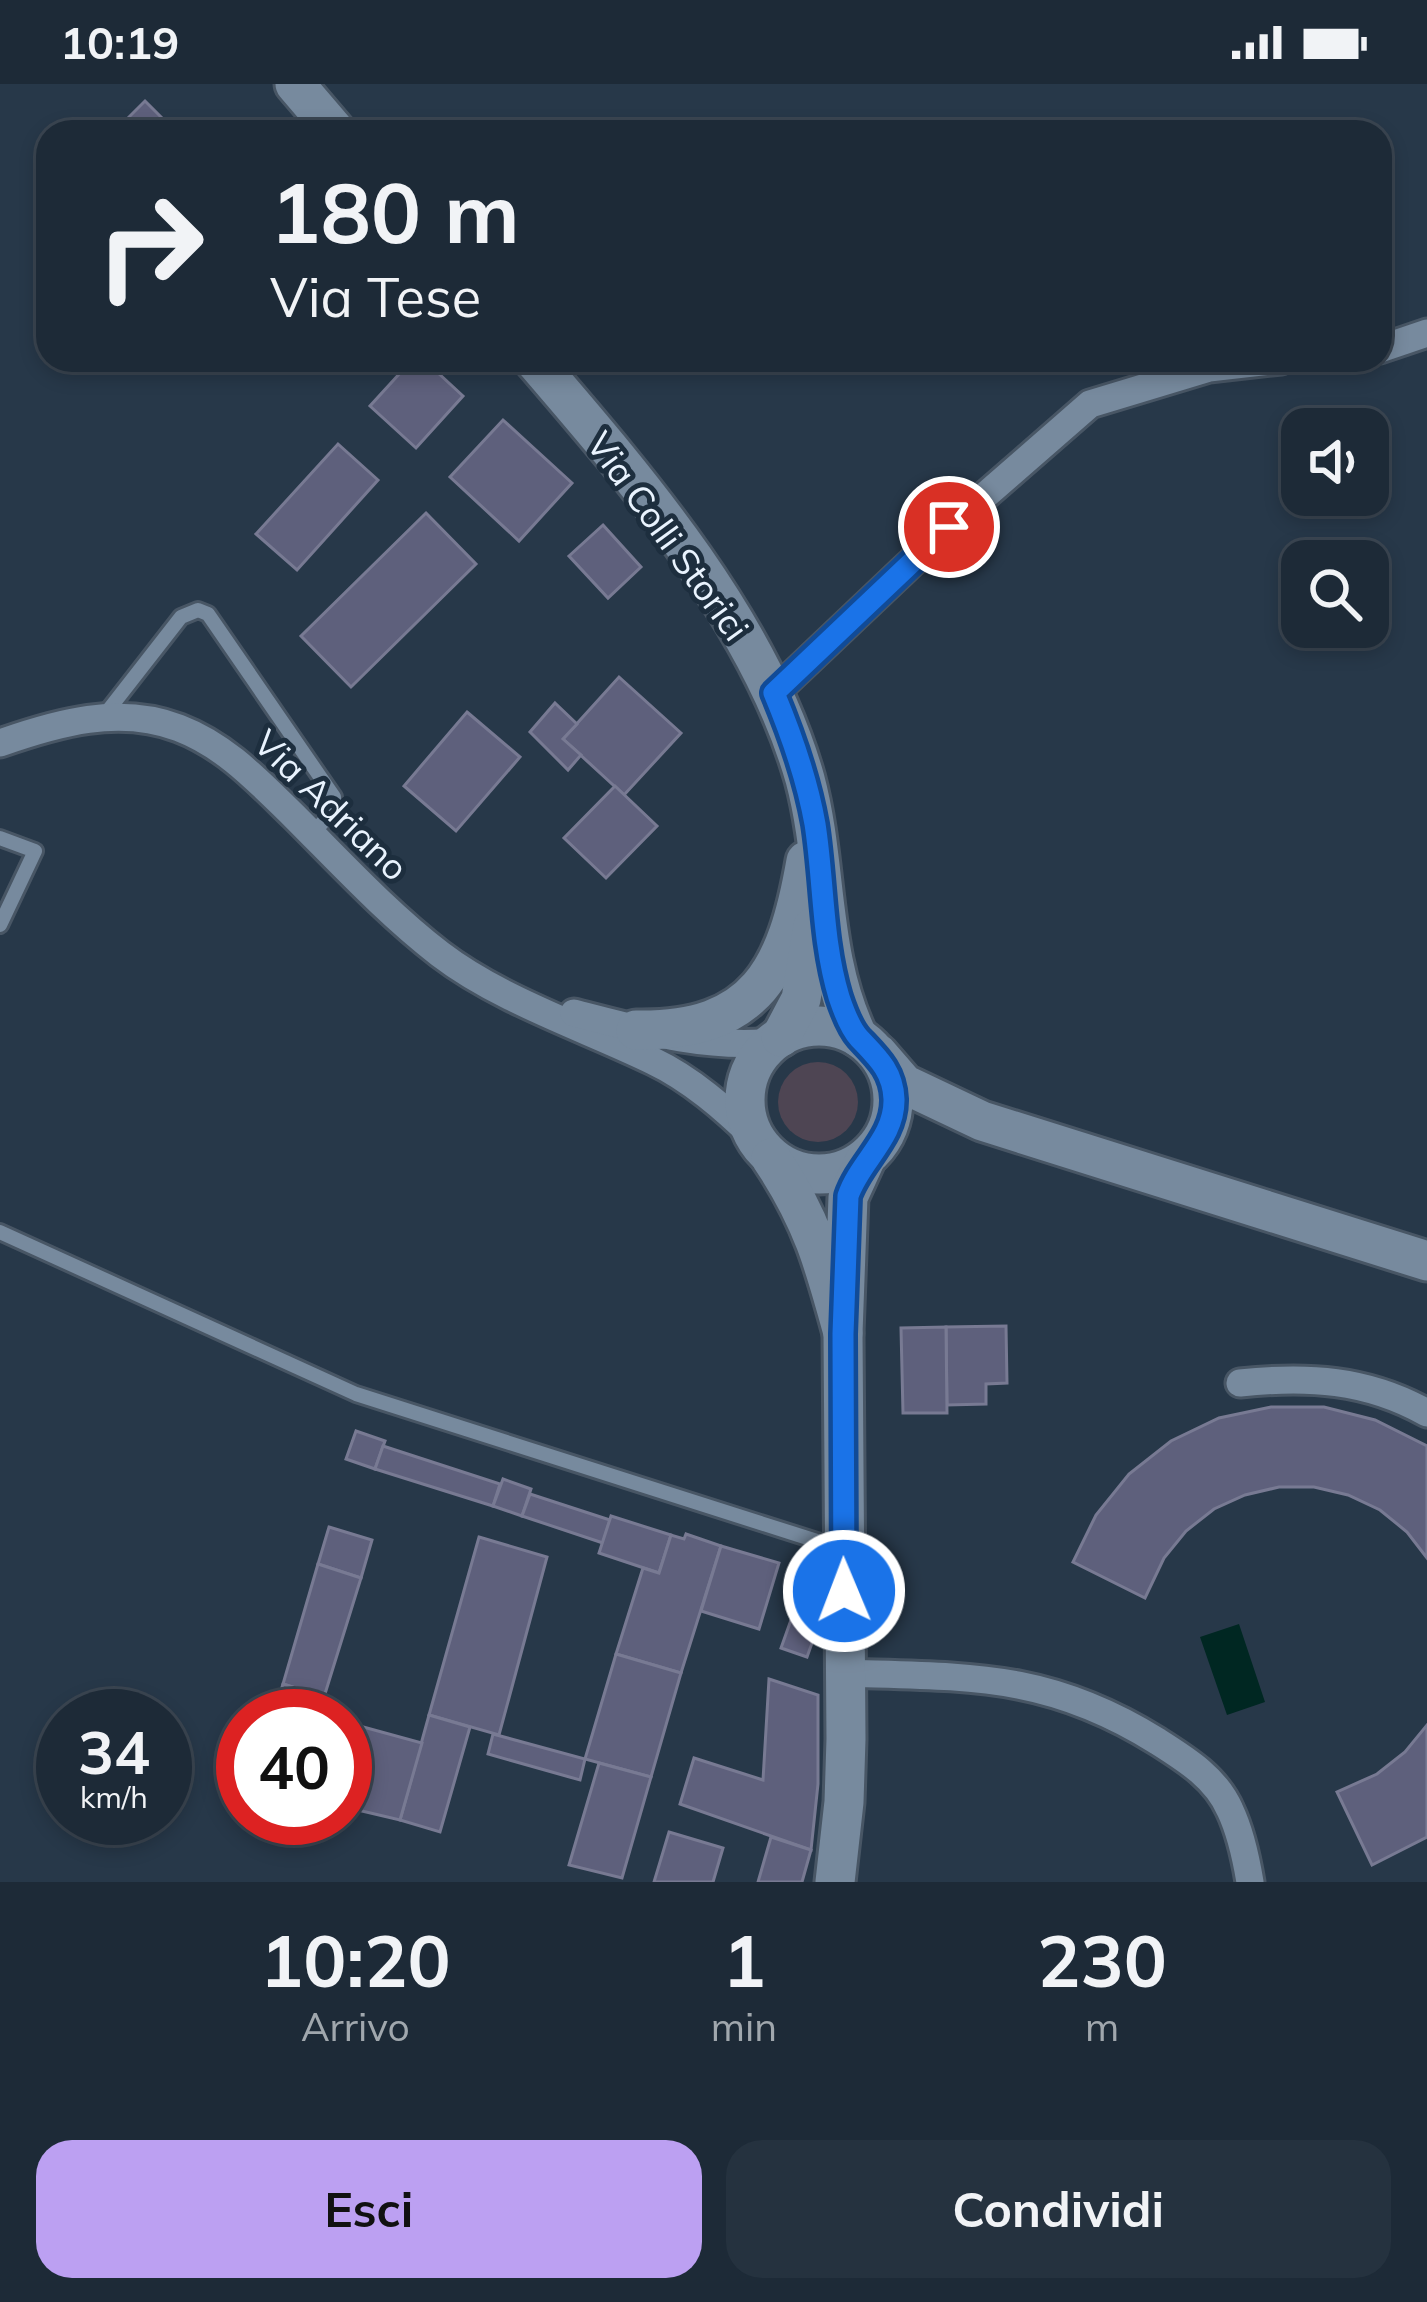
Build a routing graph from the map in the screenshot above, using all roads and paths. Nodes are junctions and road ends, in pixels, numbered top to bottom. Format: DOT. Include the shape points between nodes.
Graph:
graph roads {
  1 [pos="295,84"];
  2 [pos="326,120"];
  3 [pos="1427,333"];
  4 [pos="1392,345"];
  5 [pos="544,372"];
  6 [pos="1196,372"];
  7 [pos="774,693"];
  8 [pos="103,717"];
  9 [pos="0,743"];
  10 [pos="812,808"];
  11 [pos="312,834"];
  12 [pos="0,838"];
  13 [pos="819,862"];
  14 [pos="0,926"];
  15 [pos="524,1000"];
  16 [pos="636,1030"];
  17 [pos="777,1039"];
  18 [pos="868,1046"];
  19 [pos="982,1121"];
  20 [pos="763,1148"];
  21 [pos="873,1151"];
  22 [pos="0,1232"];
  23 [pos="1427,1261"];
  24 [pos="843,1334"];
  25 [pos="1240,1383"];
  26 [pos="1427,1413"];
  27 [pos="843,1550"];
  28 [pos="845,1673"];
  29 [pos="835,1882"];
  30 [pos="1250,1882"];
  1 -- 2 [label="street"];
  3 -- 4 [label="street"];
  5 -- 7 [label="street, Via Colli Storici" via="700,566"];
  6 -- 7 [label="street" via="1090,404"];
  7 -- 10 [label="street, Via Colli Storici"];
  8 -- 9 [label="street, Via Adriano"];
  8 -- 11 [label="street, Via Adriano" via="153,720 218,747"];
  8 -- 11 [label="lane" via="182,617 198,610 215,619 334,797 334,810"];
  10 -- 13 [label="street, Via Colli Storici"];
  10 -- 16 [label="street" via="799,902 754,995 716,1022"];
  11 -- 15 [label="street, Via Adriano" via="443,956"];
  12 -- 14 [label="lane" via="35,851"];
  13 -- 17 [label="street, Via Colli Storici" via="801,999"];
  13 -- 18 [label="street, Via Colli Storici" via="840,1001"];
  15 -- 16 [label="street, Via Adriano"];
  15 -- 20 [label="street, Via Adriano" via="657,1062 726,1110"];
  16 -- 17 [label="street, Via Adriano" via="704,1042"];
  17 -- 18 [label="street" via="819,1026"];
  17 -- 20 [label="street, Via Colli Storici" via="748,1076 747,1118"];
  18 -- 19 [label="street" via="904,1084"];
  18 -- 21 [label="street, Via Colli Storici" via="890,1075 894,1097 892,1121"];
  19 -- 21 [label="street" via="930,1124"];
  19 -- 23 [label="street"];
  20 -- 21 [label="street" via="793,1170 817,1175 842,1172"];
  20 -- 24 [label="street, Via Colli Storici" via="820,1245"];
  21 -- 24 [label="street, Via Colli Storici" via="848,1196"];
  22 -- 27 [label="lane" via="356,1394"];
  24 -- 27 [label="street, Via Colli Storici"];
  25 -- 26 [label="street" via="1352,1383"];
  27 -- 28 [label="street, Via Colli Storici"];
  28 -- 29 [label="street, Via Colli Storici"];
  28 -- 30 [label="street" via="990,1679 1088,1702 1207,1775 1229,1807"];
}
